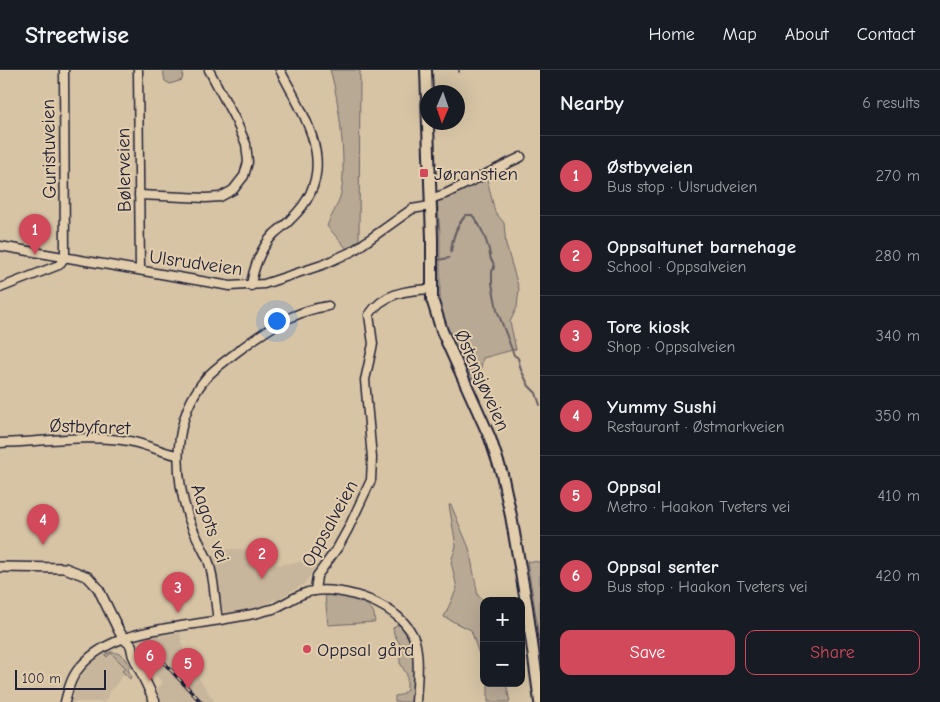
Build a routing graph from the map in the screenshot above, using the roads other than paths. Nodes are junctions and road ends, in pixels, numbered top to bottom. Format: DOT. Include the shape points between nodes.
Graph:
graph roads {
  1 [pos="64,70"];
  2 [pos="138,70"];
  3 [pos="209,70"];
  4 [pos="280,70"];
  5 [pos="426,70"];
  6 [pos="521,158"];
  7 [pos="139,195"];
  8 [pos="430,202"];
  9 [pos="0,246"];
  10 [pos="65,257"];
  11 [pos="140,270"];
  12 [pos="251,286"];
  13 [pos="0,288"];
  14 [pos="431,290"];
  15 [pos="328,306"];
  16 [pos="0,443"];
  17 [pos="177,456"];
  18 [pos="0,567"];
  19 [pos="315,591"];
  20 [pos="218,619"];
  21 [pos="124,639"];
  22 [pos="65,702"];
  23 [pos="155,702"];
  24 [pos="416,702"];
  25 [pos="540,702"];
  1 -- 10 [label="street, Guristuveien"];
  2 -- 7 [label="street, Bølerveien"];
  3 -- 7 [label="street" via="246,144 248,162 244,176 234,190 220,197"];
  4 -- 12 [label="street" via="312,132 316,174 301,209 268,240 257,262"];
  5 -- 8 [label="main road, Østensjøveien"];
  6 -- 8 [label="street, Ulsrudveien"];
  7 -- 11 [label="street, Bølerveien"];
  8 -- 12 [label="street, Ulsrudveien" via="410,210 339,258 310,270"];
  8 -- 14 [label="main road, Østensjøveien"];
  9 -- 10 [label="street, Ulsrudveien"];
  10 -- 11 [label="street, Ulsrudveien"];
  10 -- 13 [label="street" via="58,265"];
  11 -- 12 [label="street, Ulsrudveien" via="230,286"];
  14 -- 19 [label="street, Oppsalveien" via="397,293 378,304 369,315 373,344 365,380 371,480 348,529 316,576"];
  14 -- 25 [label="main road, Østensjøveien" via="437,317 490,438 502,474 527,607"];
  15 -- 17 [label="street, Aagots vei" via="280,322 218,366 197,390 187,411"];
  16 -- 17 [label="street, Østbyfaret" via="119,440"];
  17 -- 20 [label="street, Aagots vei" via="184,503 208,560"];
  18 -- 21 [label="street" via="65,568 88,576 98,588"];
  19 -- 20 [label="street, Oppsalveien" via="258,613"];
  19 -- 24 [label="street" via="361,598 389,609 406,624 417,652"];
  20 -- 21 [label="street, Oppsalveien" via="147,631"];
  21 -- 22 [label="street, Oppsalveien" via="96,653 79,668"];
  21 -- 23 [label="street" via="125,648 133,655"];
}
